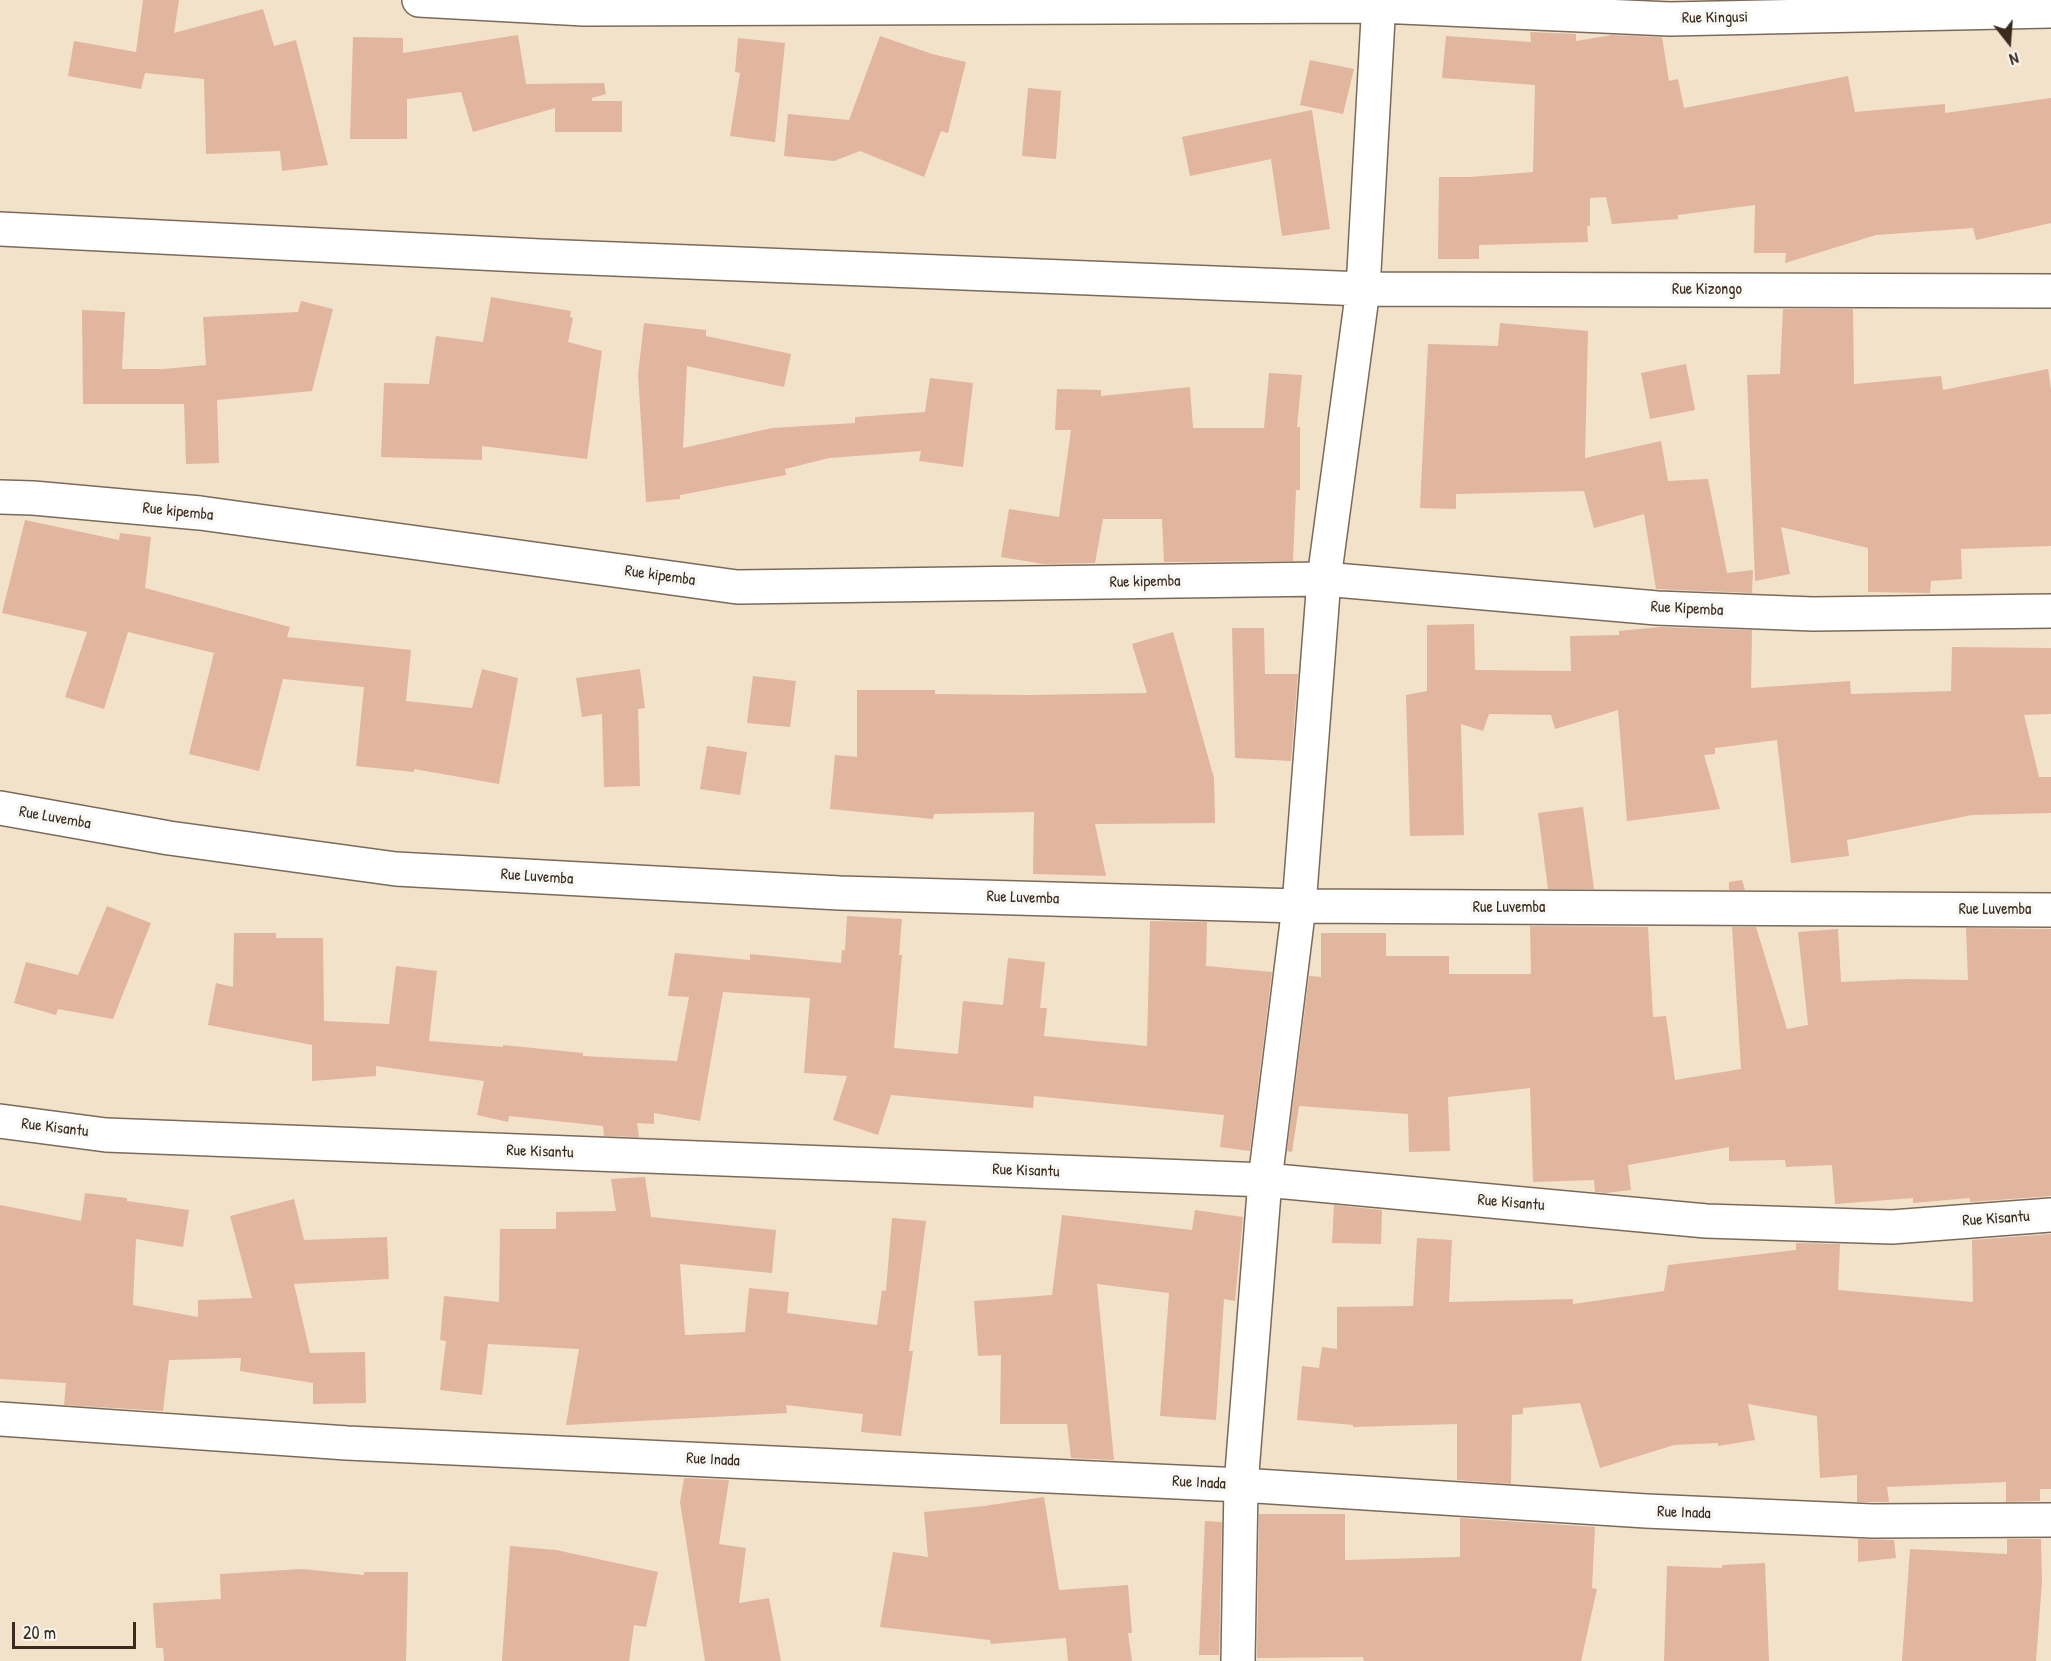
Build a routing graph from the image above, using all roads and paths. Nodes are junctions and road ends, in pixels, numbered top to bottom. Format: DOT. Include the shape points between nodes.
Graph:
graph roads {
  1 [pos="419,0"];
  2 [pos="1379,3"];
  3 [pos="2051,11"];
  4 [pos="0,229"];
  5 [pos="1363,289"];
  6 [pos="2051,291"];
  7 [pos="0,498"];
  8 [pos="1324,579"];
  9 [pos="2051,611"];
  10 [pos="0,808"];
  11 [pos="1299,906"];
  12 [pos="2051,910"];
  13 [pos="0,1121"];
  14 [pos="1265,1180"];
  15 [pos="2051,1215"];
  16 [pos="0,1419"];
  17 [pos="1241,1485"];
  18 [pos="2051,1520"];
  19 [pos="1238,1661"];
  1 -- 2 [label="street, Rue Kingusi" via="584,9"];
  2 -- 3 [label="street, Rue Kingusi" via="1670,19"];
  2 -- 5 [label="street"];
  4 -- 5 [label="street, Rue Kizongo" via="540,256"];
  5 -- 6 [label="street, Rue Kizongo"];
  5 -- 8 [label="street"];
  7 -- 8 [label="street, Rue kipemba" via="200,513 737,587"];
  8 -- 9 [label="street, Rue Kipemba" via="1657,608 1813,614"];
  8 -- 11 [label="street"];
  10 -- 11 [label="street, Rue Luvemba" via="169,838 396,869 840,893"];
  11 -- 12 [label="street, Rue Luvemba"];
  11 -- 14 [label="street"];
  13 -- 14 [label="street, Rue Kisantu" via="106,1135"];
  14 -- 15 [label="street, Rue Kisantu" via="1706,1221 1892,1227"];
  14 -- 17 [label="street"];
  16 -- 17 [label="street, Rue Inada" via="347,1443"];
  17 -- 18 [label="street, Rue Inada" via="1646,1512 1872,1521"];
  17 -- 19 [label="street"];
}
